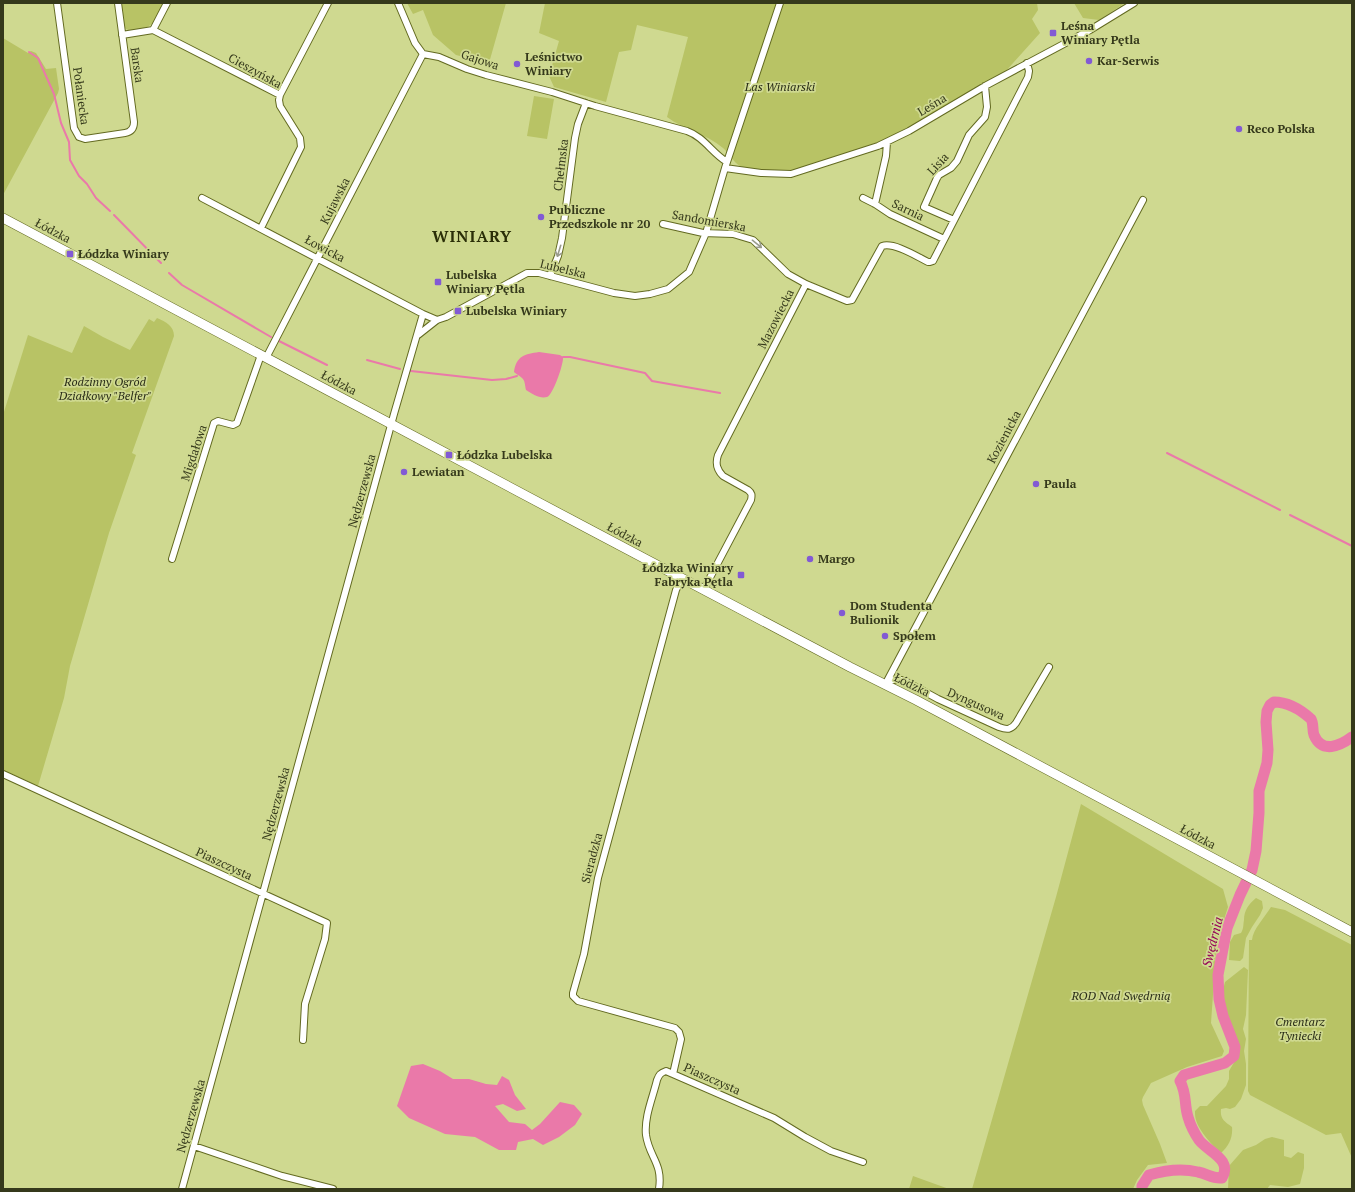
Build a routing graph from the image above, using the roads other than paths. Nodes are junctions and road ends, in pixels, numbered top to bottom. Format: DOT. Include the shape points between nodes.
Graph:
graph roads {
  1 [pos="57,3"];
  2 [pos="118,3"];
  3 [pos="167,3"];
  4 [pos="328,3"];
  5 [pos="398,3"];
  6 [pos="780,3"];
  7 [pos="1134,3"];
  8 [pos="153,30"];
  9 [pos="122,35"];
  10 [pos="423,54"];
  11 [pos="1027,64"];
  12 [pos="985,86"];
  13 [pos="280,95"];
  14 [pos="586,103"];
  15 [pos="132,130"];
  16 [pos="887,142"];
  17 [pos="726,165"];
  18 [pos="202,198"];
  19 [pos="863,198"];
  20 [pos="1142,200"];
  21 [pos="875,204"];
  22 [pos="3,218"];
  23 [pos="954,220"];
  24 [pos="663,224"];
  25 [pos="261,228"];
  26 [pos="706,233"];
  27 [pos="944,239"];
  28 [pos="318,258"];
  29 [pos="550,276"];
  30 [pos="806,284"];
  31 [pos="423,314"];
  32 [pos="437,320"];
  33 [pos="416,338"];
  34 [pos="264,356"];
  35 [pos="392,424"];
  36 [pos="172,559"];
  37 [pos="682,578"];
  38 [pos="704,589"];
  39 [pos="1049,667"];
  40 [pos="886,682"];
  41 [pos="3,774"];
  42 [pos="263,894"];
  43 [pos="1352,932"];
  44 [pos="302,1040"];
  45 [pos="673,1074"];
  46 [pos="194,1146"];
  47 [pos="863,1162"];
  48 [pos="182,1189"];
  49 [pos="333,1189"];
  50 [pos="659,1189"];
  1 -- 15 [label="street, Połaniecka" via="76,134 81,138 88,138 125,134"];
  2 -- 9 [label="street, Barska"];
  3 -- 8 [label="street"];
  4 -- 13 [label="street"];
  5 -- 10 [label="street" via="414,43"];
  6 -- 17 [label="street, Lubelska"];
  7 -- 11 [label="street, Leśna"];
  8 -- 9 [label="street"];
  8 -- 13 [label="street, Cieszyńska"];
  9 -- 15 [label="street, Barska" via="134,122"];
  10 -- 14 [label="street, Gajowa"];
  10 -- 28 [label="street, Kujawska"];
  11 -- 12 [label="street, Leśna"];
  11 -- 23 [label="street, Mazowiecka" via="1028,76"];
  12 -- 16 [label="street, Leśna"];
  12 -- 23 [label="street, Lisia" via="985,117 969,135 957,161 937,178 924,207"];
  13 -- 25 [label="street, Cieszyńska" via="280,106 300,138 301,147"];
  14 -- 17 [label="street" via="692,132"];
  14 -- 29 [label="street, Chełmska, one-way" via="575,138 561,247"];
  16 -- 17 [label="street, Leśna" via="790,174 767,174"];
  16 -- 21 [label="street"];
  17 -- 26 [label="street, Lubelska"];
  18 -- 25 [label="street, Łowicka"];
  19 -- 21 [label="street, Sarnia"];
  20 -- 40 [label="street, Kozienicka"];
  21 -- 27 [label="street, Sarnia" via="890,214"];
  22 -- 34 [label="main road, Łódzka"];
  23 -- 27 [label="street, Mazowiecka"];
  24 -- 26 [label="street, Sandomierska"];
  25 -- 28 [label="street, Łowicka"];
  26 -- 29 [label="street, Lubelska" via="689,272 671,287 655,293 624,294"];
  26 -- 30 [label="street, Sandomierska, one-way" via="733,234 752,240 782,269"];
  27 -- 30 [label="street, Mazowiecka" via="933,261 930,262 897,247 882,246 852,300"];
  28 -- 31 [label="street, Łowicka"];
  28 -- 34 [label="street, Kujawska"];
  29 -- 32 [label="street, Lubelska" via="528,273"];
  30 -- 38 [label="street, Mazowiecka" via="718,455 716,466 720,473 748,490 752,496"];
  31 -- 32 [label="street, Łowicka"];
  31 -- 33 [label="street"];
  32 -- 33 [label="street, Lubelska"];
  33 -- 35 [label="street"];
  34 -- 35 [label="main road, Łódzka"];
  34 -- 36 [label="street, Migdałowa" via="237,423 214,423"];
  35 -- 37 [label="main road, Łódzka"];
  35 -- 42 [label="street, Nędzerzewska"];
  37 -- 38 [label="main road, Łódzka"];
  37 -- 45 [label="street, Sieradzka" via="675,594 598,878 584,954 573,993 578,1001 675,1028 681,1039"];
  38 -- 40 [label="main road, Łódzka"];
  39 -- 40 [label="street, Dyngusowa" via="1016,723 1008,730 999,728 905,681"];
  40 -- 43 [label="main road, Łódzka"];
  41 -- 42 [label="street, Piaszczysta"];
  42 -- 44 [label="street, Piaszczysta" via="328,923 307,997"];
  42 -- 46 [label="street, Nędzerzewska"];
  45 -- 47 [label="street, Piaszczysta" via="774,1118 837,1153"];
  45 -- 50 [label="street, Piaszczysta" via="666,1071 659,1075 646,1124 648,1143 660,1174"];
  46 -- 48 [label="street, Nędzerzewska"];
  46 -- 49 [label="street" via="282,1176"];
}
